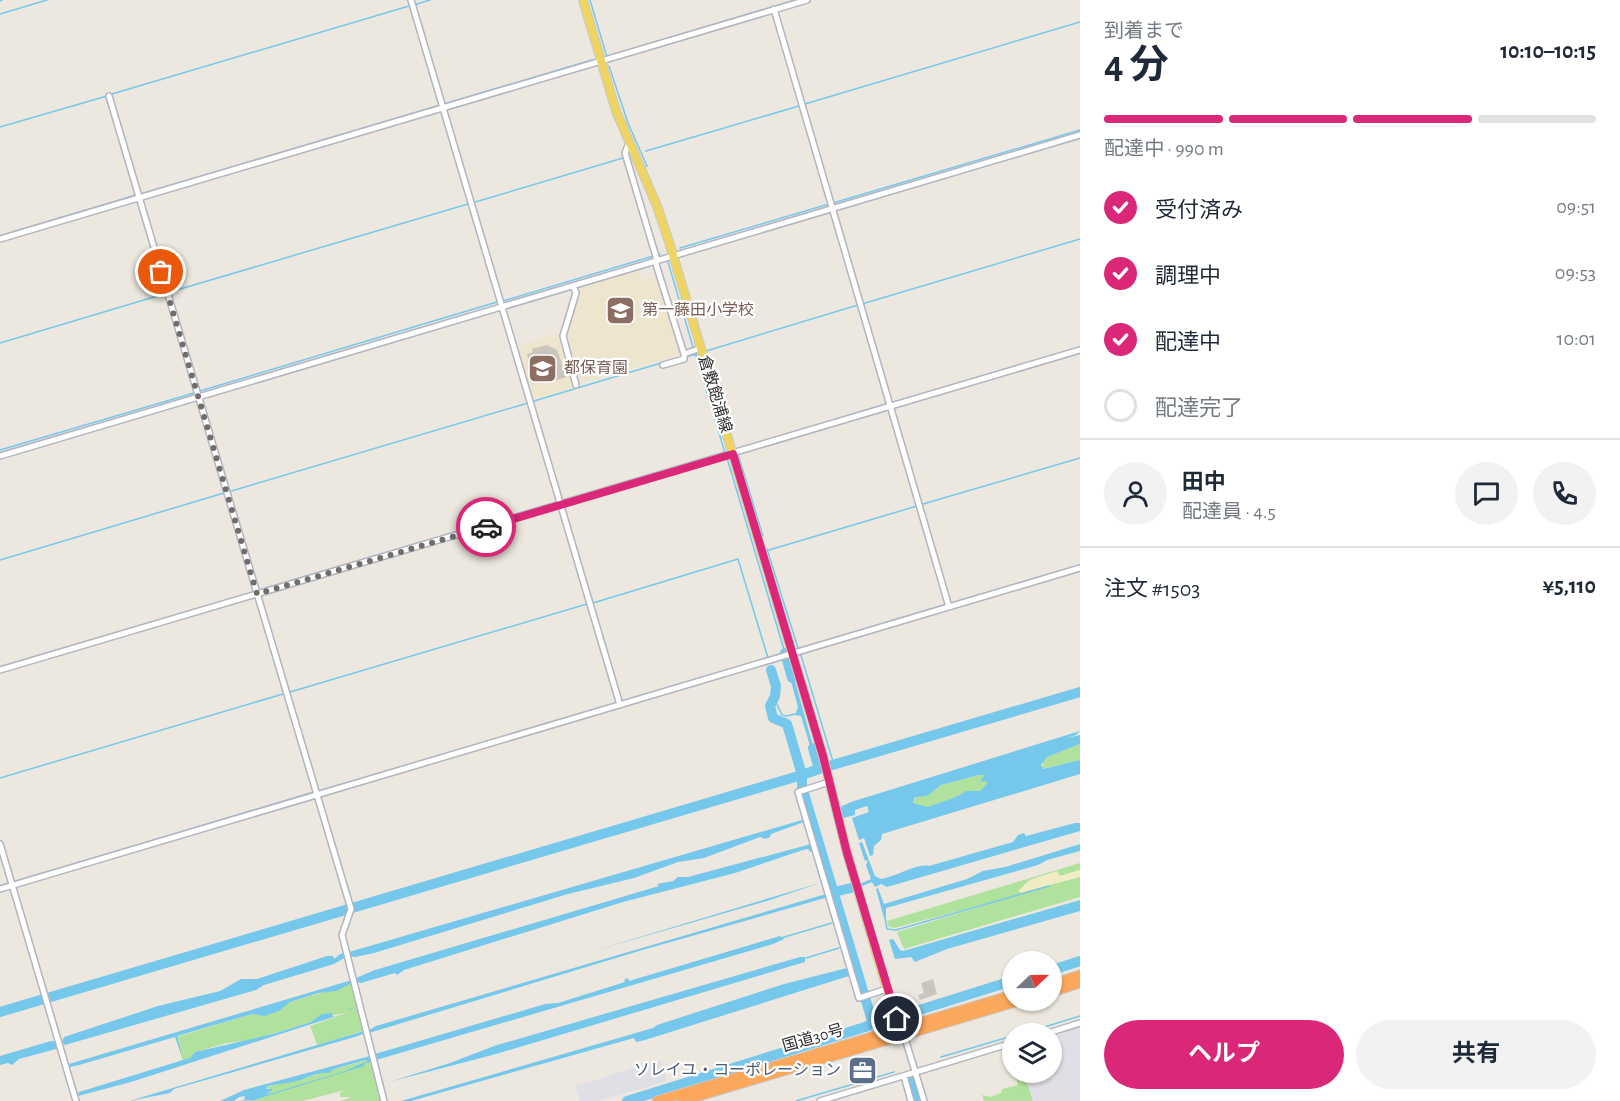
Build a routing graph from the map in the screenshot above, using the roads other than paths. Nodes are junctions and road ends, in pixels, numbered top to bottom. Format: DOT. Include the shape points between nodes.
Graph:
graph roads {
  1 [pos="583,0"];
  2 [pos="807,0"];
  3 [pos="412,4"];
  4 [pos="774,9"];
  5 [pos="601,62"];
  6 [pos="109,96"];
  7 [pos="443,105"];
  8 [pos="1080,135"];
  9 [pos="629,143"];
  10 [pos="138,196"];
  11 [pos="832,205"];
  12 [pos="0,238"];
  13 [pos="673,256"];
  14 [pos="656,258"];
  15 [pos="573,286"];
  16 [pos="503,306"];
  17 [pos="696,350"];
  18 [pos="1080,350"];
  19 [pos="684,354"];
  20 [pos="663,365"];
  21 [pos="576,385"];
  22 [pos="198,397"];
  23 [pos="890,405"];
  24 [pos="728,455"];
  25 [pos="0,456"];
  26 [pos="562,504"];
  27 [pos="1080,568"];
  28 [pos="257,594"];
  29 [pos="949,604"];
  30 [pos="792,654"];
  31 [pos="0,670"];
  32 [pos="620,705"];
  33 [pos="829,782"];
  34 [pos="315,793"];
  35 [pos="0,844"];
  36 [pos="12,884"];
  37 [pos="0,889"];
  38 [pos="1080,975"];
  39 [pos="1062,981"];
  40 [pos="1080,983"];
  41 [pos="886,989"];
  42 [pos="1062,989"];
  43 [pos="1002,998"];
  44 [pos="1002,1005"];
  45 [pos="1080,1023"];
  46 [pos="1062,1029"];
  47 [pos="902,1032"];
  48 [pos="1002,1046"];
  49 [pos="916,1072"];
  50 [pos="904,1076"];
  51 [pos="76,1101"];
  52 [pos="384,1101"];
  53 [pos="657,1101"];
  54 [pos="682,1101"];
  55 [pos="820,1101"];
  56 [pos="911,1101"];
  57 [pos="924,1101"];
  1 -- 5 [label="main road, 倉敷飽浦線"];
  2 -- 4 [label="street"];
  3 -- 7 [label="street"];
  4 -- 5 [label="street"];
  4 -- 11 [label="street"];
  5 -- 7 [label="street"];
  5 -- 9 [label="main road, 倉敷飽浦線"];
  6 -- 10 [label="street"];
  7 -- 10 [label="street"];
  7 -- 16 [label="street"];
  8 -- 11 [label="street"];
  9 -- 13 [label="main road, 倉敷飽浦線" via="657,206"];
  9 -- 14 [label="street" via="625,153"];
  10 -- 12 [label="street"];
  10 -- 22 [label="street"];
  11 -- 13 [label="street"];
  11 -- 23 [label="street"];
  13 -- 14 [label="street"];
  13 -- 17 [label="main road, 倉敷飽浦線"];
  14 -- 15 [label="street"];
  14 -- 19 [label="street"];
  15 -- 16 [label="street"];
  15 -- 21 [label="street" via="576,293 563,336"];
  16 -- 22 [label="street"];
  16 -- 26 [label="street"];
  17 -- 19 [label="street"];
  17 -- 24 [label="main road, 倉敷飽浦線"];
  18 -- 23 [label="street"];
  19 -- 20 [label="street" via="684,359"];
  22 -- 25 [label="street"];
  22 -- 28 [label="street"];
  23 -- 24 [label="street"];
  23 -- 29 [label="street"];
  24 -- 26 [label="street"];
  24 -- 30 [label="main road, 倉敷飽浦線"];
  26 -- 28 [label="street"];
  26 -- 32 [label="street"];
  27 -- 29 [label="street"];
  28 -- 31 [label="street"];
  28 -- 34 [label="street"];
  29 -- 30 [label="street"];
  30 -- 32 [label="street"];
  30 -- 33 [label="main road, 倉敷飽浦線"];
  32 -- 34 [label="street"];
  33 -- 41 [label="main road, 倉敷飽浦線"];
  33 -- 41 [label="street" via="798,792 859,998"];
  34 -- 36 [label="street"];
  34 -- 52 [label="street" via="350,908 342,935"];
  35 -- 36 [label="street"];
  36 -- 37 [label="street"];
  36 -- 51 [label="street"];
  38 -- 39 [label="highway"];
  40 -- 42 [label="highway"];
  41 -- 47 [label="main road, 倉敷飽浦線"];
  43 -- 47 [label="highway, 国道30号"];
  44 -- 47 [label="highway, 国道30号"];
  45 -- 46 [label="street"];
  47 -- 49 [label="street"];
  47 -- 53 [label="highway, 国道30号"];
  47 -- 54 [label="highway, 国道30号"];
  48 -- 49 [label="street"];
  49 -- 50 [label="street"];
  49 -- 57 [label="street"];
  50 -- 55 [label="street"];
  50 -- 56 [label="street"];
}
